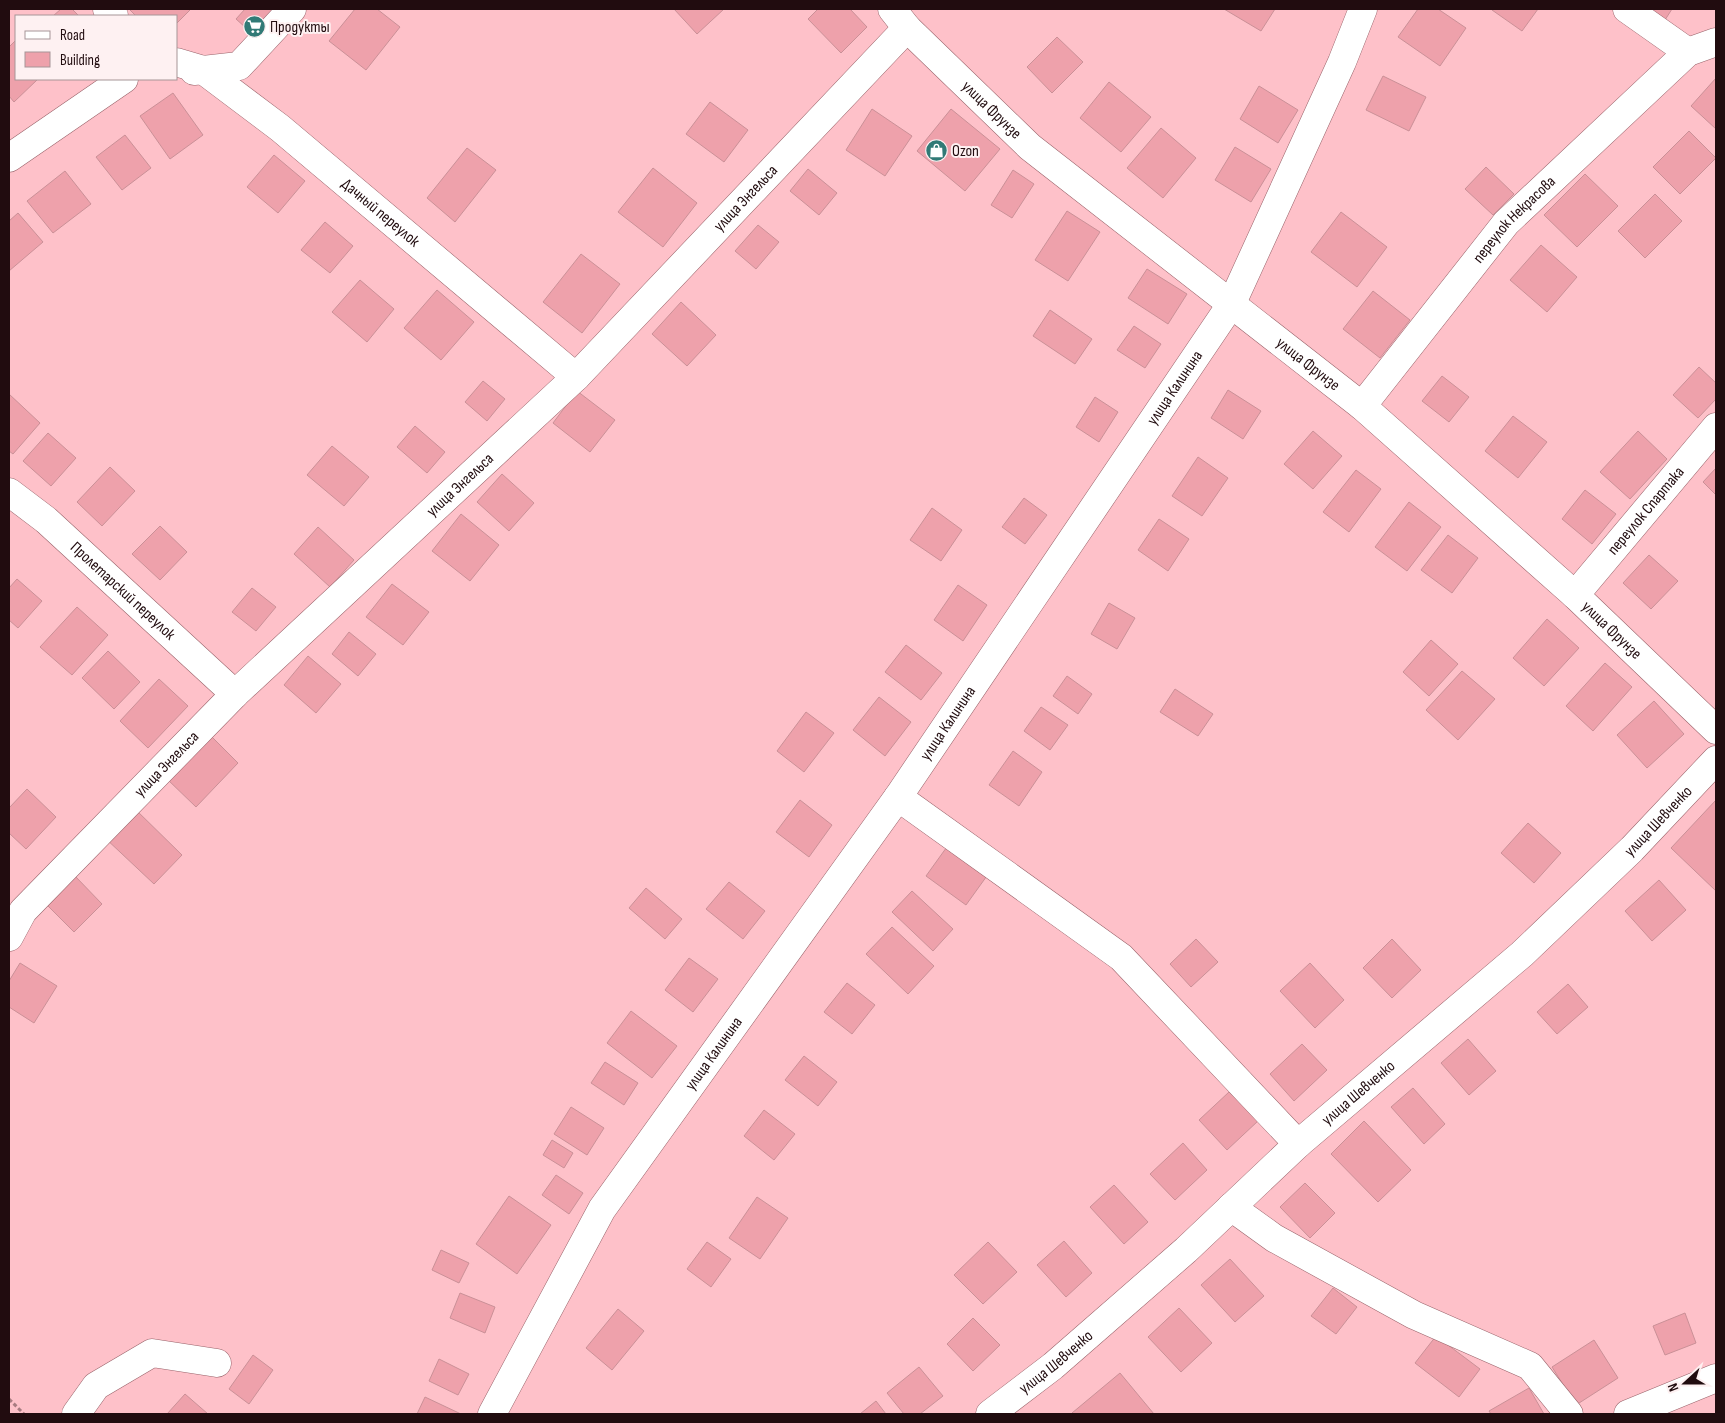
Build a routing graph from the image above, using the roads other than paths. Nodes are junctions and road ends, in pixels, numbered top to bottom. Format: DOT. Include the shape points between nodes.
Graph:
graph roads {
  1 [pos="292,9"];
  2 [pos="1363,9"];
  3 [pos="1627,9"];
  4 [pos="899,18"];
  5 [pos="1716,42"];
  6 [pos="1688,52"];
  7 [pos="178,63"];
  8 [pos="190,72"];
  9 [pos="123,80"];
  10 [pos="9,158"];
  11 [pos="1232,303"];
  12 [pos="576,377"];
  13 [pos="1362,406"];
  14 [pos="1716,427"];
  15 [pos="9,492"];
  16 [pos="1575,595"];
  17 [pos="236,694"];
  18 [pos="1716,730"];
  19 [pos="1716,760"];
  20 [pos="898,797"];
  21 [pos="9,937"];
  22 [pos="1298,1144"];
  23 [pos="1232,1207"];
  24 [pos="217,1363"];
  25 [pos="1716,1378"];
  26 [pos="76,1414"];
  27 [pos="492,1414"];
  28 [pos="990,1414"];
  29 [pos="1569,1414"];
  30 [pos="1628,1414"];
  1 -- 8 [label="street" via="239,66"];
  2 -- 11 [label="street, улица Калинина"];
  3 -- 6 [label="street"];
  4 -- 11 [label="street, улица Фрунзе" via="1030,147"];
  4 -- 12 [label="street, улица Энгельса"];
  5 -- 6 [label="street"];
  6 -- 13 [label="street, переулок Некрасова" via="1506,223"];
  7 -- 8 [label="street, Дачный переулок"];
  8 -- 12 [label="street, Дачный переулок" via="280,128"];
  9 -- 10 [label="street"];
  11 -- 13 [label="street, улица Фрунзе"];
  11 -- 20 [label="street, улица Калинина"];
  12 -- 17 [label="street, улица Энгельса"];
  13 -- 16 [label="street, улица Фрунзе"];
  14 -- 16 [label="street, переулок Спартака"];
  15 -- 17 [label="street, Пролетарский переулок" via="46,520"];
  16 -- 18 [label="street, улица Фрунзе"];
  17 -- 21 [label="street, улица Энгельса" via="23,911"];
  19 -- 22 [label="street, улица Шевченко" via="1632,848 1522,954"];
  20 -- 22 [label="street" via="1121,957"];
  20 -- 27 [label="street, улица Калинина" via="602,1209"];
  22 -- 23 [label="street, улица Шевченко"];
  23 -- 28 [label="street, улица Шевченко" via="1053,1366"];
  23 -- 29 [label="street" via="1274,1238 1414,1315 1530,1366"];
  24 -- 26 [label="street" via="152,1353 96,1386"];
  25 -- 30 [label="street"];
}
